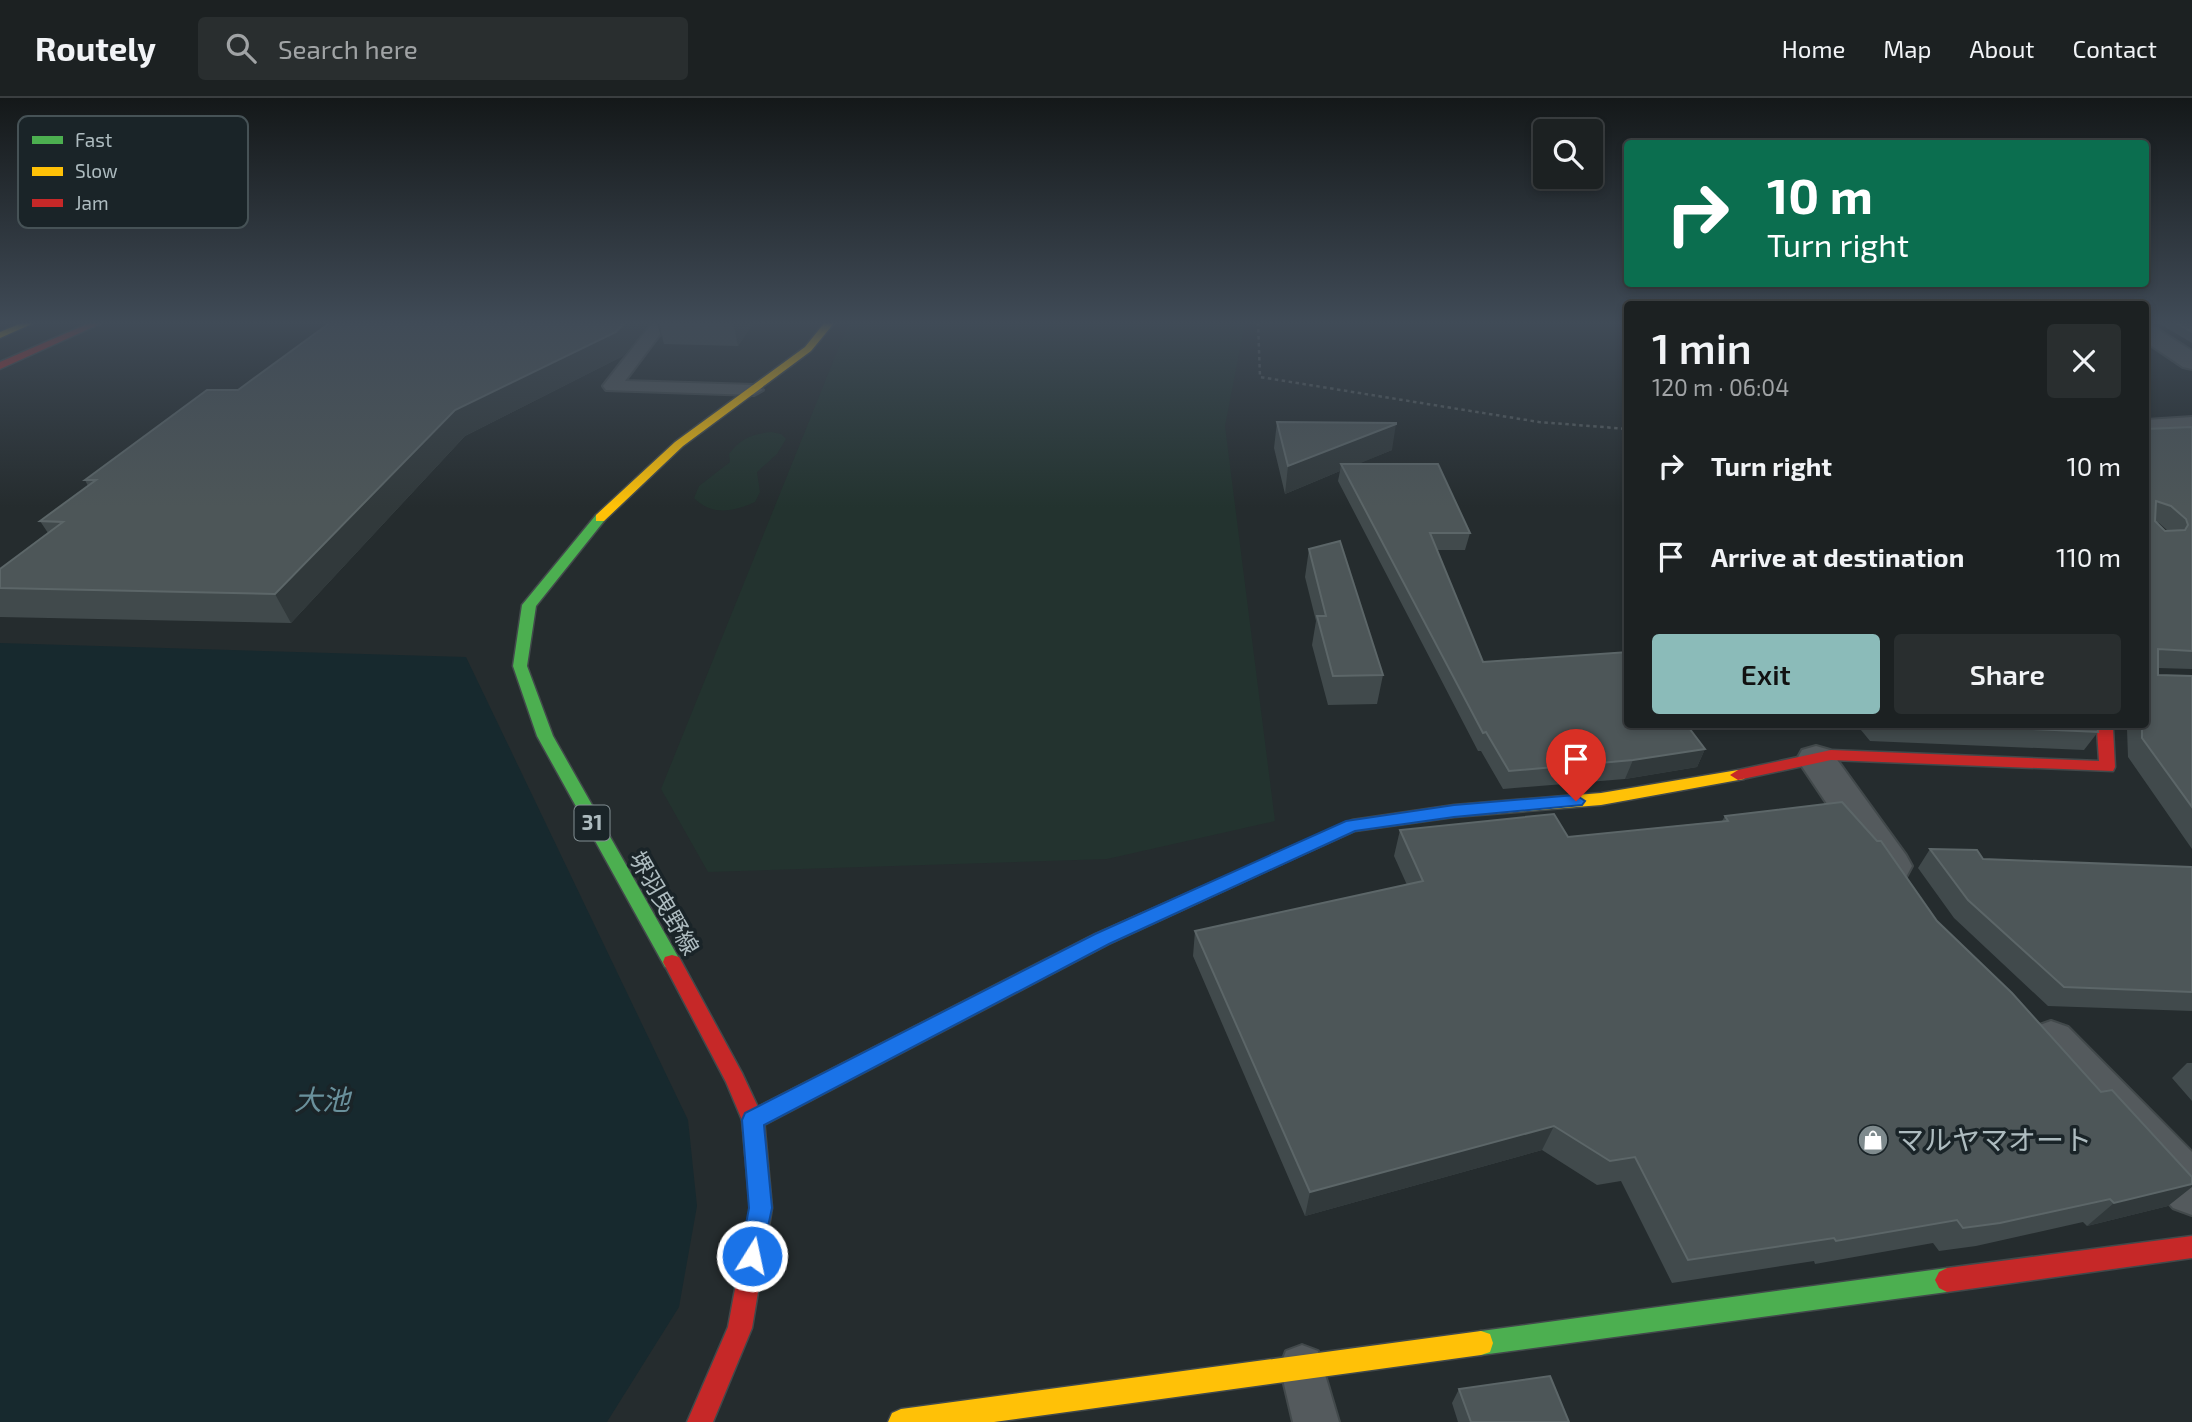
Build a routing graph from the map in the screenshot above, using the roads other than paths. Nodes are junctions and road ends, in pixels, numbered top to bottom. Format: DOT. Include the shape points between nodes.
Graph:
graph roads {
  1 [pos="614,384"];
  2 [pos="762,384"];
  3 [pos="754,390"];
  4 [pos="2192,425"];
  5 [pos="2149,428"];
  6 [pos="2104,728"];
  7 [pos="1816,759"];
  8 [pos="1914,899"];
  9 [pos="2025,1018"];
  10 [pos="753,1120"];
  11 [pos="2192,1190"];
  12 [pos="2192,1247"];
  13 [pos="1302,1367"];
  14 [pos="701,1422"];
  15 [pos="901,1422"];
  16 [pos="1316,1422"];
  1 -- 3 [label="lane"];
  2 -- 3 [label="street, 堺羽曳野線 / 31"];
  3 -- 10 [label="street, 堺羽曳野線 / 31" via="680,444 600,517 529,605 520,666 545,736 701,1015"];
  4 -- 5 [label="street"];
  6 -- 7 [label="street" via="2107,767 1831,755"];
  7 -- 8 [label="street"];
  7 -- 10 [label="street" via="1601,799 1454,811 1352,826 1102,939"];
  9 -- 11 [label="street" via="2094,1084"];
  10 -- 14 [label="street, 堺羽曳野線 / 31" via="761,1208 740,1328"];
  12 -- 13 [label="street"];
  13 -- 15 [label="street"];
  13 -- 16 [label="lane"];
}
